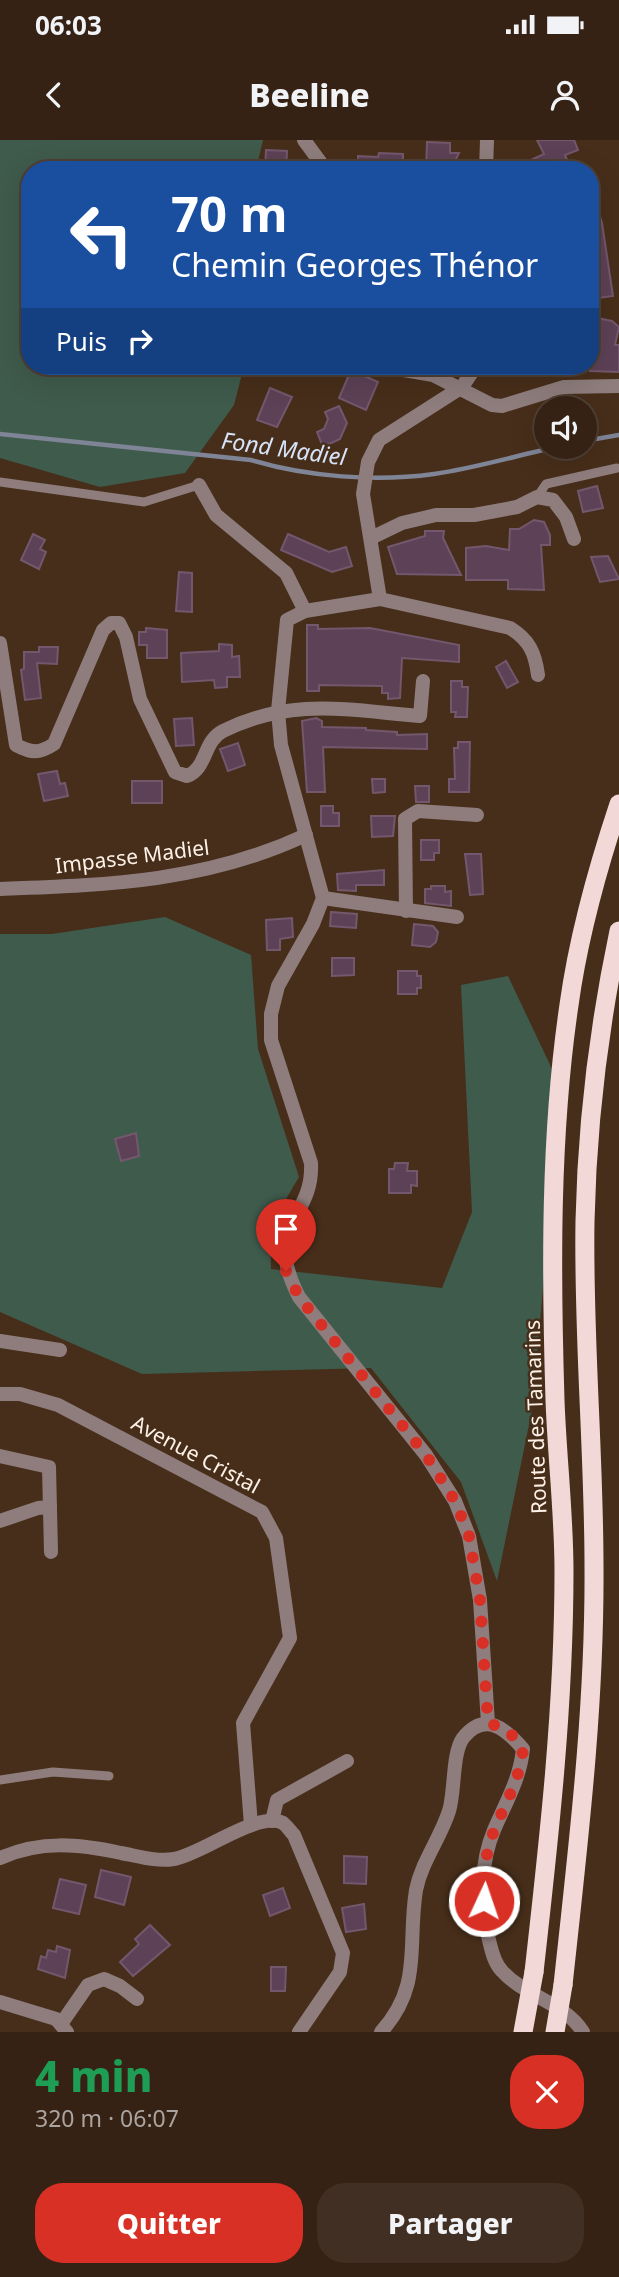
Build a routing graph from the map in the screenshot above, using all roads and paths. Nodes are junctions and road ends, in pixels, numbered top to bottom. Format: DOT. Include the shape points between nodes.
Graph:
graph roads {
  1 [pos="304,140"];
  2 [pos="487,140"];
  3 [pos="319,161"];
  4 [pos="486,161"];
  5 [pos="428,375"];
  6 [pos="470,375"];
  7 [pos="619,386"];
  8 [pos="462,387"];
  9 [pos="617,468"];
  10 [pos="0,482"];
  11 [pos="199,485"];
  12 [pos="537,497"];
  13 [pos="371,538"];
  14 [pos="574,539"];
  15 [pos="380,599"];
  16 [pos="304,611"];
  17 [pos="0,643"];
  18 [pos="538,675"];
  19 [pos="423,681"];
  20 [pos="278,711"];
  21 [pos="619,804"];
  22 [pos="477,815"];
  23 [pos="306,835"];
  24 [pos="0,890"];
  25 [pos="323,898"];
  26 [pos="406,911"];
  27 [pos="457,917"];
  28 [pos="619,931"];
  29 [pos="0,1341"];
  30 [pos="60,1350"];
  31 [pos="0,1394"];
  32 [pos="0,1456"];
  33 [pos="50,1507"];
  34 [pos="0,1521"];
  35 [pos="51,1552"];
  36 [pos="488,1723"];
  37 [pos="347,1761"];
  38 [pos="110,1776"];
  39 [pos="0,1780"];
  40 [pos="272,1821"];
  41 [pos="251,1825"];
  42 [pos="0,1858"];
  43 [pos="528,1978"];
  44 [pos="137,1998"];
  45 [pos="0,2003"];
  46 [pos="579,2026"];
  47 [pos="64,2028"];
  48 [pos="299,2032"];
  49 [pos="381,2032"];
  50 [pos="523,2032"];
  51 [pos="555,2032"];
  1 -- 3 [label="street"];
  2 -- 4 [label="street"];
  5 -- 8 [label="street"];
  6 -- 8 [label="street"];
  7 -- 8 [label="street" via="564,387 502,406"];
  8 -- 13 [label="street" via="379,440 368,462 363,494"];
  9 -- 12 [label="lane" via="546,484"];
  10 -- 11 [label="lane" via="144,502"];
  11 -- 16 [label="street" via="216,515 286,573"];
  12 -- 13 [label="street" via="497,512 436,514"];
  12 -- 14 [label="street" via="554,500"];
  13 -- 15 [label="street"];
  15 -- 16 [label="street"];
  15 -- 18 [label="street" via="510,628 526,639 536,657"];
  16 -- 20 [label="street" via="287,620"];
  17 -- 20 [label="street" via="12,730 16,744 28,751 41,753 54,744 103,630 111,623 119,624 126,637 140,699 181,776 194,774 210,741 221,732"];
  19 -- 20 [label="street" via="420,716 307,707"];
  20 -- 23 [label="street" via="281,745"];
  21 -- 43 [label="highway, Route des Tamarins" via="603,853 569,1003 561,1088 552,1224 564,1569 562,1694 553,1803"];
  22 -- 26 [label="street" via="418,811 405,819"];
  23 -- 24 [label="street, Impasse Madiel" via="202,873"];
  23 -- 25 [label="street"];
  25 -- 26 [label="street"];
  25 -- 36 [label="street" via="278,986 271,1014 271,1040 312,1180 290,1223 286,1271 299,1297 426,1455 455,1501 469,1536 480,1600"];
  26 -- 27 [label="street"];
  28 -- 51 [label="highway, bridge" via="604,1004 587,1175 587,1381 594,1566 591,1708"];
  29 -- 30 [label="street"];
  31 -- 41 [label="street, Avenue Cristal" via="20,1394 58,1405 262,1512 275,1538 290,1638 243,1723"];
  32 -- 33 [label="street" via="49,1467"];
  33 -- 34 [label="street"];
  33 -- 35 [label="street"];
  36 -- 43 [label="street" via="507,1729 523,1749 520,1774 493,1833 483,1880 485,1923 502,1971"];
  36 -- 49 [label="street" via="461,1740 449,1811 424,1862 416,1891 408,1988 395,2017"];
  37 -- 40 [label="street" via="277,1800"];
  38 -- 39 [label="lane" via="53,1772"];
  40 -- 41 [label="street"];
  40 -- 48 [label="street" via="294,1835 343,1953 340,1972"];
  41 -- 42 [label="street" via="191,1856 164,1860 76,1844 41,1846"];
  43 -- 46 [label="street"];
  43 -- 50 [label="highway, Route des Tamarins, bridge"];
  44 -- 47 [label="street" via="104,1979 88,1985"];
  45 -- 47 [label="street" via="56,2018"];
}
